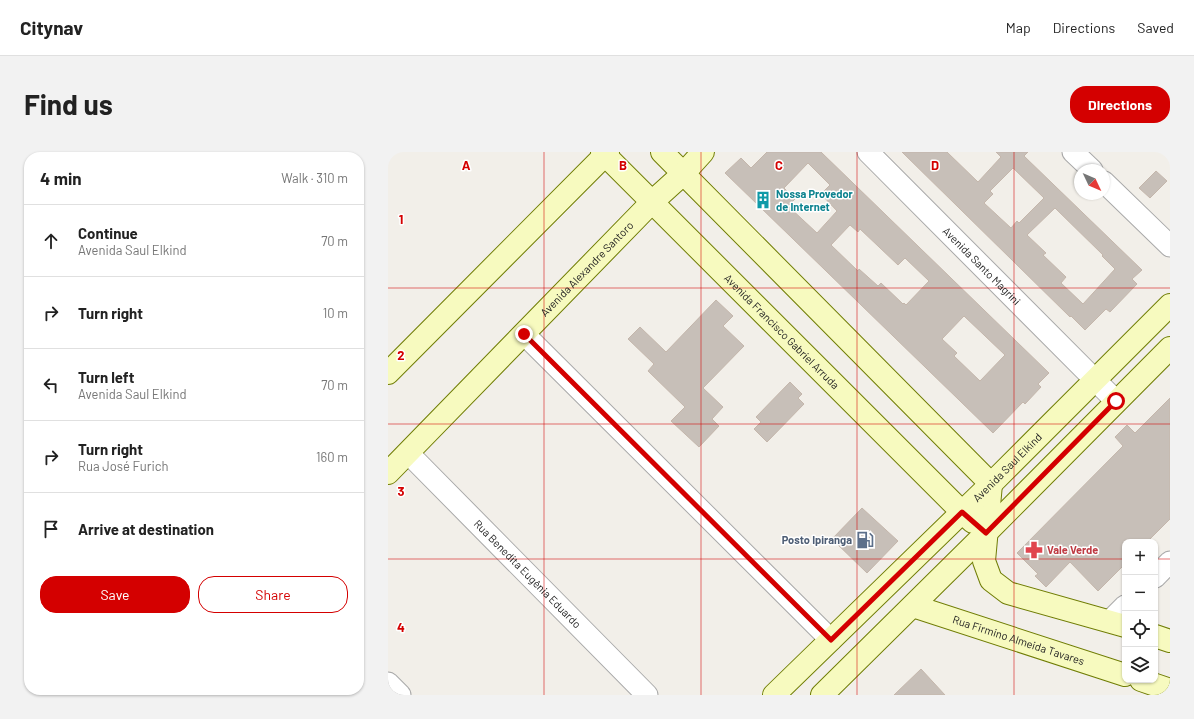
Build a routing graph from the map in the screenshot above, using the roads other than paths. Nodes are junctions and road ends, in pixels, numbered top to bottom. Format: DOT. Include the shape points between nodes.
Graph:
graph roads {
  1 [pos="662,152"];
  2 [pos="703,152"];
  3 [pos="868,152"];
  4 [pos="1074,152"];
  5 [pos="605,153"];
  6 [pos="1086,164"];
  7 [pos="684,173"];
  8 [pos="1110,188"];
  9 [pos="652,202"];
  10 [pos="1170,246"];
  11 [pos="1170,305"];
  12 [pos="524,334"];
  13 [pos="1170,348"];
  14 [pos="388,373"];
  15 [pos="1095,380"];
  16 [pos="1116,401"];
  17 [pos="408,453"];
  18 [pos="388,473"];
  19 [pos="991,484"];
  20 [pos="962,512"];
  21 [pos="986,533"];
  22 [pos="1170,562"];
  23 [pos="1157,575"];
  24 [pos="913,606"];
  25 [pos="1123,611"];
  26 [pos="1117,624"];
  27 [pos="1158,637"];
  28 [pos="831,640"];
  29 [pos="1170,640"];
  30 [pos="1122,674"];
  31 [pos="388,683"];
  32 [pos="1150,683"];
  33 [pos="1170,690"];
  34 [pos="400,695"];
  35 [pos="647,695"];
  36 [pos="774,695"];
  37 [pos="822,695"];
  1 -- 7 [label="main road"];
  2 -- 7 [label="main road, Avenida Alexandre Santoro"];
  3 -- 15 [label="street, Avenida Santo Magrini"];
  4 -- 6 [label="street"];
  5 -- 9 [label="main road, Avenida Francisco Gabriel Arruda"];
  5 -- 14 [label="main road"];
  7 -- 9 [label="main road, Avenida Alexandre Santoro"];
  7 -- 19 [label="main road"];
  8 -- 10 [label="street"];
  9 -- 12 [label="main road, Avenida Alexandre Santoro"];
  9 -- 20 [label="main road, Avenida Francisco Gabriel Arruda"];
  11 -- 15 [label="main road, Avenida Saul Elkind"];
  12 -- 17 [label="main road, Avenida Alexandre Santoro"];
  12 -- 28 [label="street"];
  13 -- 16 [label="main road"];
  15 -- 16 [label="street, Avenida Santo Magrini"];
  15 -- 19 [label="main road, Avenida Saul Elkind"];
  16 -- 21 [label="main road"];
  17 -- 18 [label="main road, Avenida Alexandre Santoro"];
  17 -- 35 [label="street, Rua Benedita Eugênia Eduardo"];
  19 -- 20 [label="main road, Avenida Saul Elkind"];
  19 -- 21 [label="main road"];
  20 -- 21 [label="main road, Avenida Francisco Gabriel Arruda"];
  20 -- 28 [label="main road, Avenida Saul Elkind"];
  21 -- 24 [label="main road"];
  21 -- 26 [label="main road" via="984,561 991,580 1008,593"];
  22 -- 23 [label="street"];
  24 -- 30 [label="main road, Rua Firmino Almeida Tavares"];
  24 -- 37 [label="main road"];
  25 -- 26 [label="street"];
  27 -- 29 [label="main road"];
  28 -- 36 [label="main road, Avenida Saul Elkind"];
  31 -- 34 [label="street"];
  32 -- 33 [label="main road"];
}
